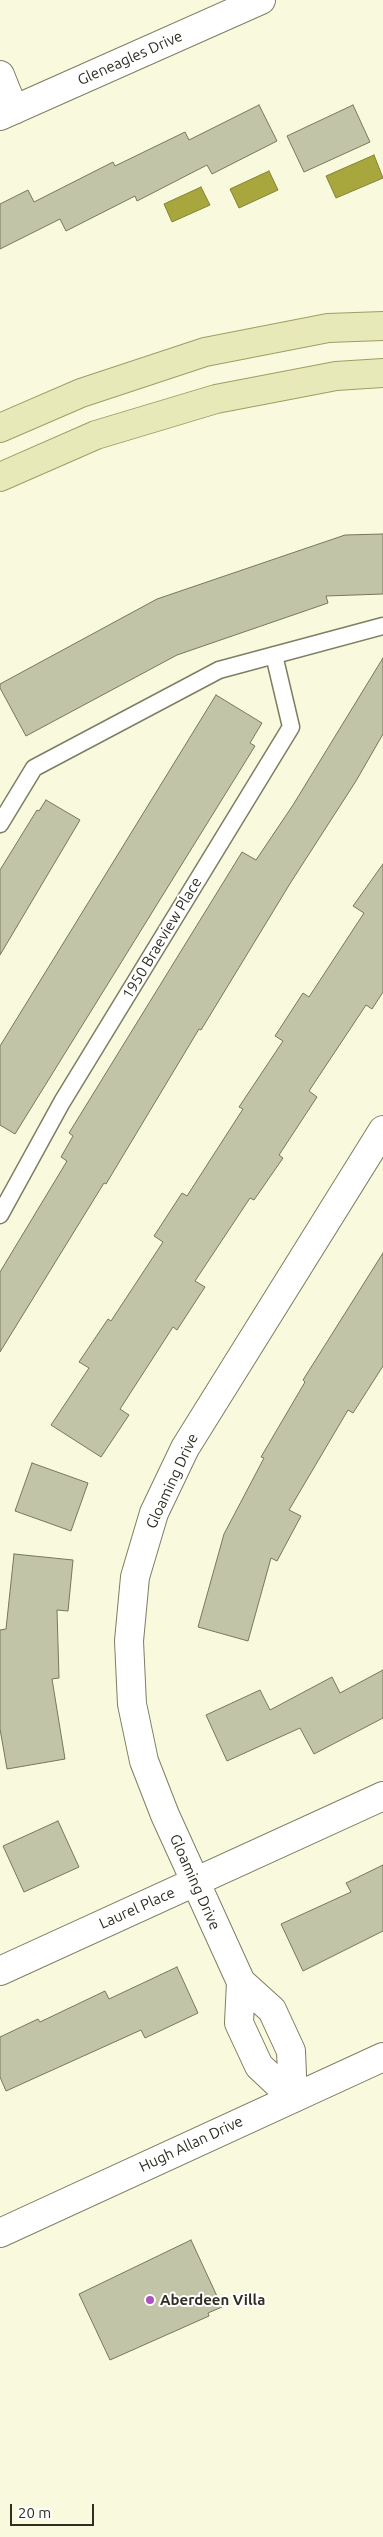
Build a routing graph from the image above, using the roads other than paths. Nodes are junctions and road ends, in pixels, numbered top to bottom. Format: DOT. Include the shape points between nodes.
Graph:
graph roads {
  1 [pos="261,0"];
  2 [pos="0,75"];
  3 [pos="7,113"];
  4 [pos="383,326"];
  5 [pos="383,373"];
  6 [pos="0,428"];
  7 [pos="0,477"];
  8 [pos="383,626"];
  9 [pos="274,655"];
  10 [pos="0,824"];
  11 [pos="383,1130"];
  12 [pos="0,1215"];
  13 [pos="383,1796"];
  14 [pos="195,1882"];
  15 [pos="0,1970"];
  16 [pos="383,2057"];
  17 [pos="292,2098"];
  18 [pos="0,2233"];
  1 -- 3 [label="street, Gleneagles Drive"];
  2 -- 3 [label="street"];
  4 -- 6 [label="main road" via="328,328 205,352 81,393"];
  5 -- 7 [label="main road" via="336,376 216,399 96,435"];
  8 -- 9 [label="lane"];
  9 -- 10 [label="lane" via="219,670 34,768"];
  9 -- 12 [label="lane, 1950 Braeview Place" via="291,727 62,1102"];
  11 -- 14 [label="street, Gloaming Drive" via="184,1448 154,1513 135,1577 129,1641 132,1704 144,1761"];
  13 -- 14 [label="street, Laurel Place"];
  14 -- 15 [label="street, Laurel Place"];
  14 -- 17 [label="street, Gloaming Drive" via="241,1982 239,2023 259,2066"];
  16 -- 17 [label="street, Hugh Allan Drive"];
  17 -- 18 [label="street, Hugh Allan Drive"];
}
